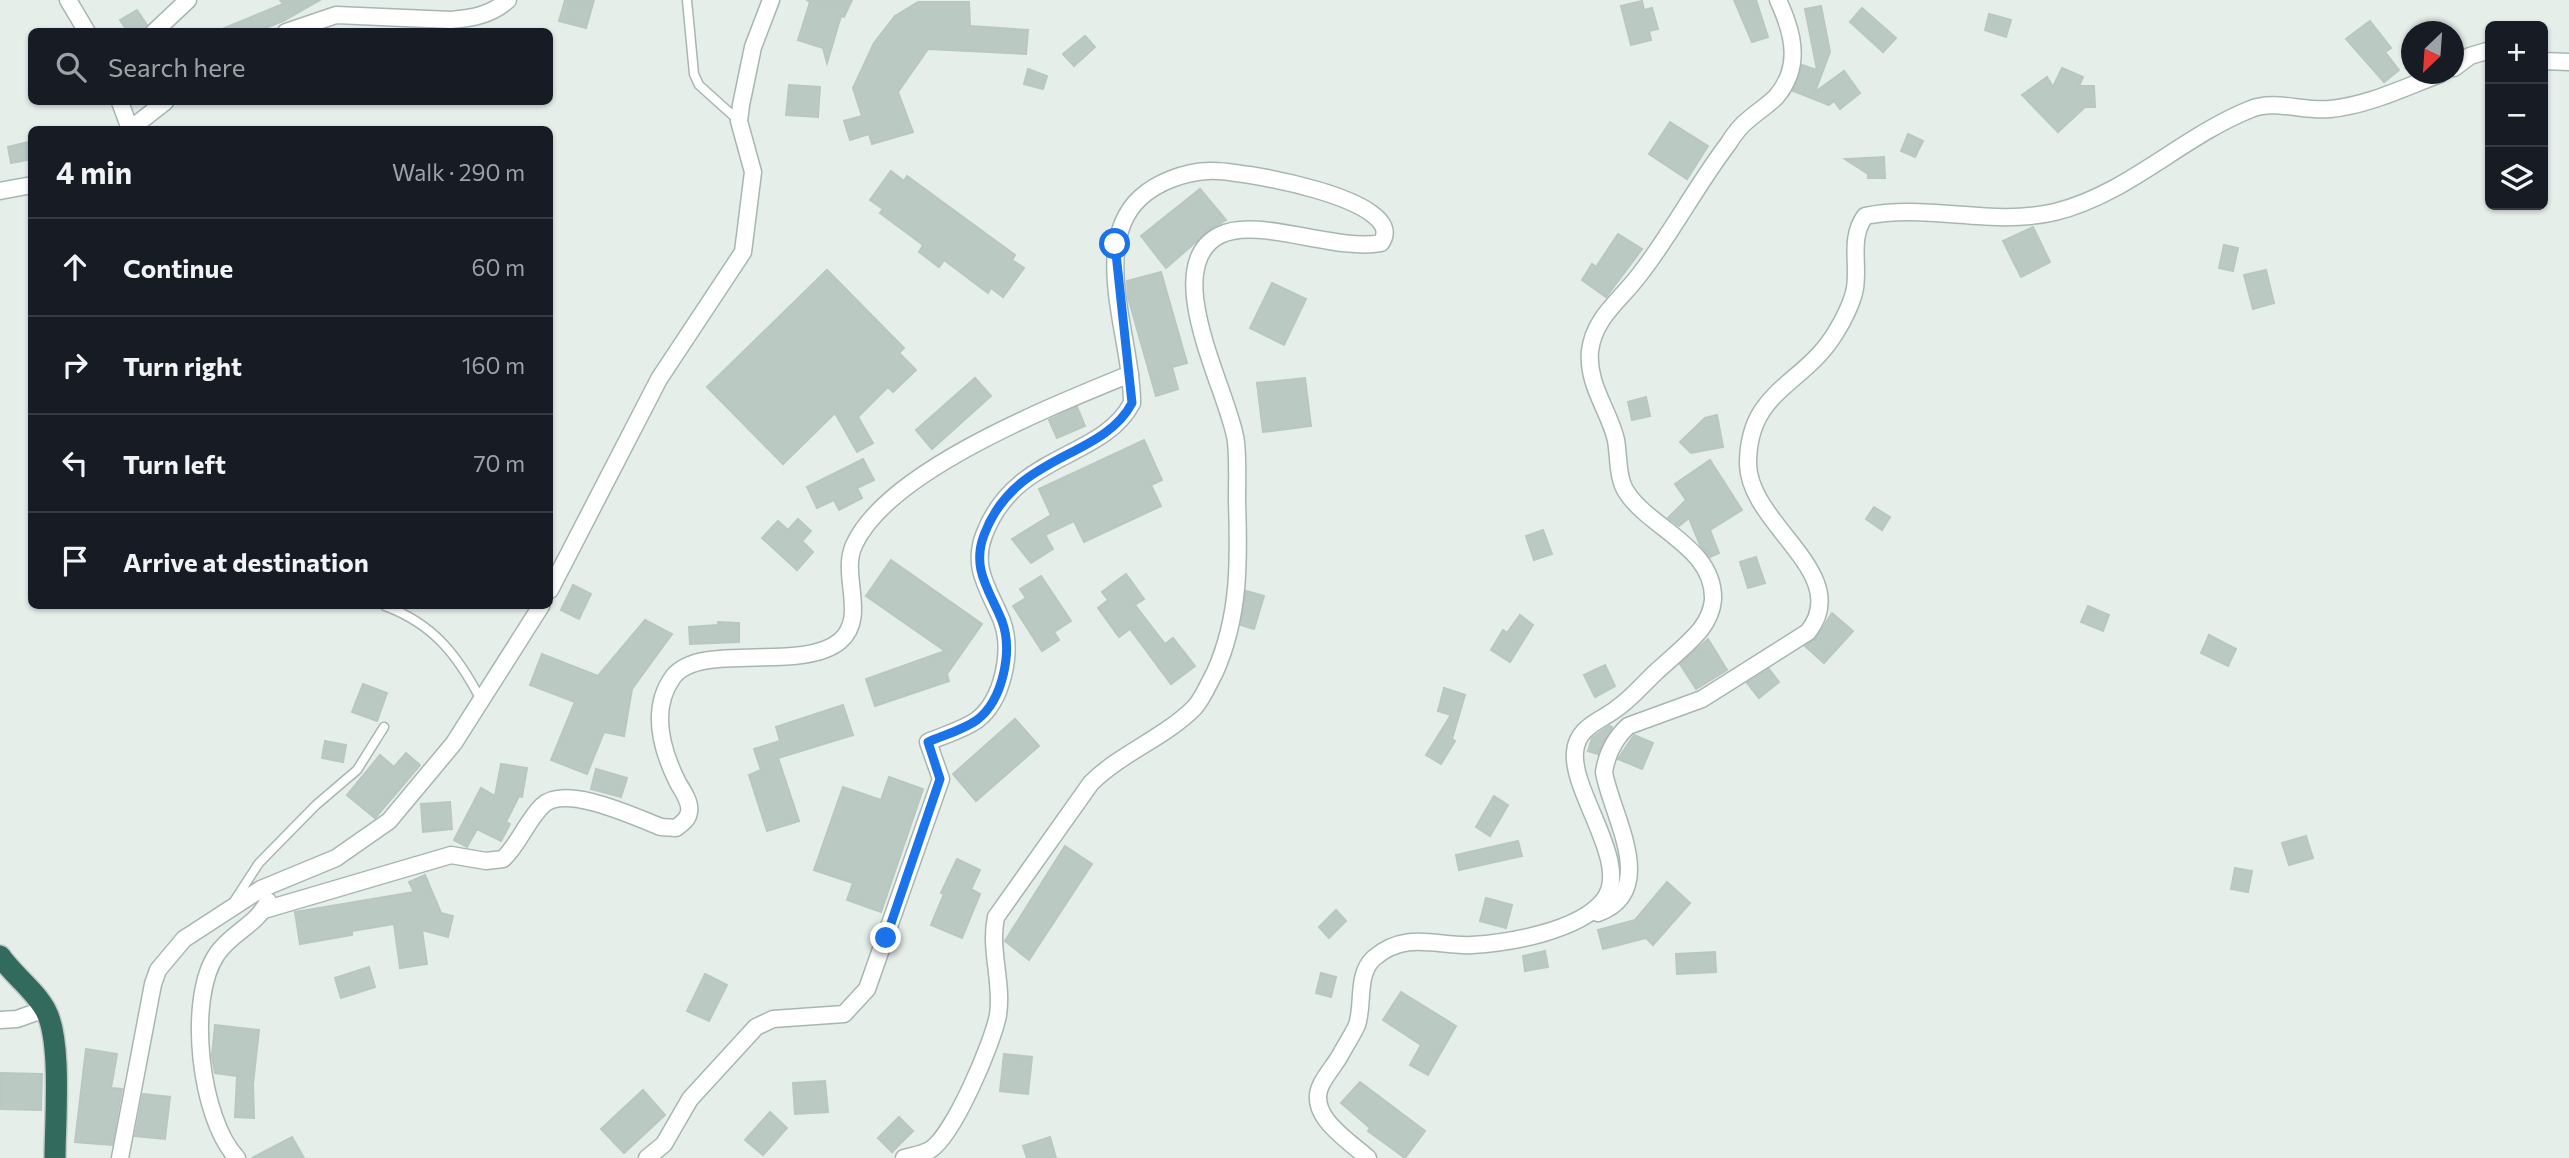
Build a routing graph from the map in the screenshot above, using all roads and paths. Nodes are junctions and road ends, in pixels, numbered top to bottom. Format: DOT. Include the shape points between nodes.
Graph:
graph roads {
  1 [pos="68,0"];
  2 [pos="188,0"];
  3 [pos="508,0"];
  4 [pos="687,0"];
  5 [pos="771,0"];
  6 [pos="1778,0"];
  7 [pos="85,28"];
  8 [pos="158,28"];
  9 [pos="298,28"];
  10 [pos="2485,52"];
  11 [pos="2464,60"];
  12 [pos="2548,61"];
  13 [pos="2569,62"];
  14 [pos="2415,84"];
  15 [pos="121,105"];
  16 [pos="161,105"];
  17 [pos="739,121"];
  18 [pos="128,126"];
  19 [pos="133,126"];
  20 [pos="28,186"];
  21 [pos="0,191"];
  22 [pos="1130,374"];
  23 [pos="553,584"];
  24 [pos="390,609"];
  25 [pos="539,609"];
  26 [pos="481,700"];
  27 [pos="384,727"];
  28 [pos="277,883"];
  29 [pos="230,909"];
  30 [pos="264,910"];
  31 [pos="1579,920"];
  32 [pos="0,956"];
  33 [pos="45,1009"];
  34 [pos="0,1020"];
  35 [pos="55,1158"];
  36 [pos="120,1158"];
  37 [pos="237,1158"];
  38 [pos="647,1158"];
  39 [pos="904,1158"];
  40 [pos="1368,1158"];
  1 -- 7 [label="street"];
  2 -- 8 [label="street"];
  3 -- 9 [label="street" via="488,14 470,18 336,15"];
  4 -- 17 [label="lane" via="694,75"];
  5 -- 17 [label="street" via="752,47"];
  6 -- 31 [label="street" via="1793,47 1790,72 1781,92 1728,143 1640,276 1604,314 1593,336 1590,357 1595,388 1615,438 1625,491 1702,565 1713,598 1703,628 1632,696 1595,721 1577,740 1579,784 1603,837 1610,874 1610,888 1603,901"];
  10 -- 11 [label="street"];
  12 -- 13 [label="street"];
  14 -- 31 [label="street" via="2361,105 2305,110 2254,107 2201,134 2102,197 2053,212 2000,219 1887,211 1865,216 1856,229 1855,290 1836,332 1806,369 1771,396 1757,416 1751,437 1748,466 1755,491 1768,517 1814,576 1820,599 1815,623 1808,632 1702,699 1628,726 1618,735 1604,772 1631,864 1628,880 1618,900 1607,909"];
  15 -- 18 [label="street"];
  16 -- 19 [label="street"];
  17 -- 23 [label="street" via="753,172 743,252 659,379"];
  20 -- 21 [label="street"];
  22 -- 30 [label="street" via="1024,418 913,482 878,510 853,548 849,574 854,617 850,631 839,642 825,650 794,655 700,662 673,677 660,712 660,740 689,805 687,819 676,828 573,797 552,799 531,819 511,851 496,862 451,855"];
  22 -- 38 [label="street" via="1132,403 1126,414 1019,482 1003,500 983,538 979,563 982,581 1003,623 1003,673 997,693 979,718 928,742 940,779 866,989 844,1014 773,1018 756,1027 690,1099 664,1144"];
  22 -- 39 [label="street" via="1115,244 1129,211 1156,187 1209,170 1248,175 1356,203 1376,215 1385,227 1381,243 1369,246 1251,230 1216,236 1205,249 1195,281 1195,306 1236,440 1240,549 1230,628 1195,708 1109,765 1091,783 996,917 992,937 998,1014 966,1100 931,1149"];
  24 -- 26 [label="lane" via="432,632 461,662"];
  25 -- 26 [label="street"];
  26 -- 28 [label="street" via="454,743 389,821 336,858"];
  27 -- 29 [label="lane" via="357,770 259,863"];
  28 -- 29 [label="street"];
  28 -- 30 [label="street"];
  29 -- 36 [label="street" via="184,939 158,971"];
  30 -- 37 [label="street" via="218,952 204,985 200,1010 208,1102"];
  31 -- 40 [label="street" via="1536,934 1470,946 1424,940 1398,945 1373,959 1362,981 1356,1025 1317,1100 1330,1125"];
  32 -- 33 [label="highway"];
  33 -- 34 [label="street"];
  33 -- 35 [label="highway" via="54,1046"];
}
